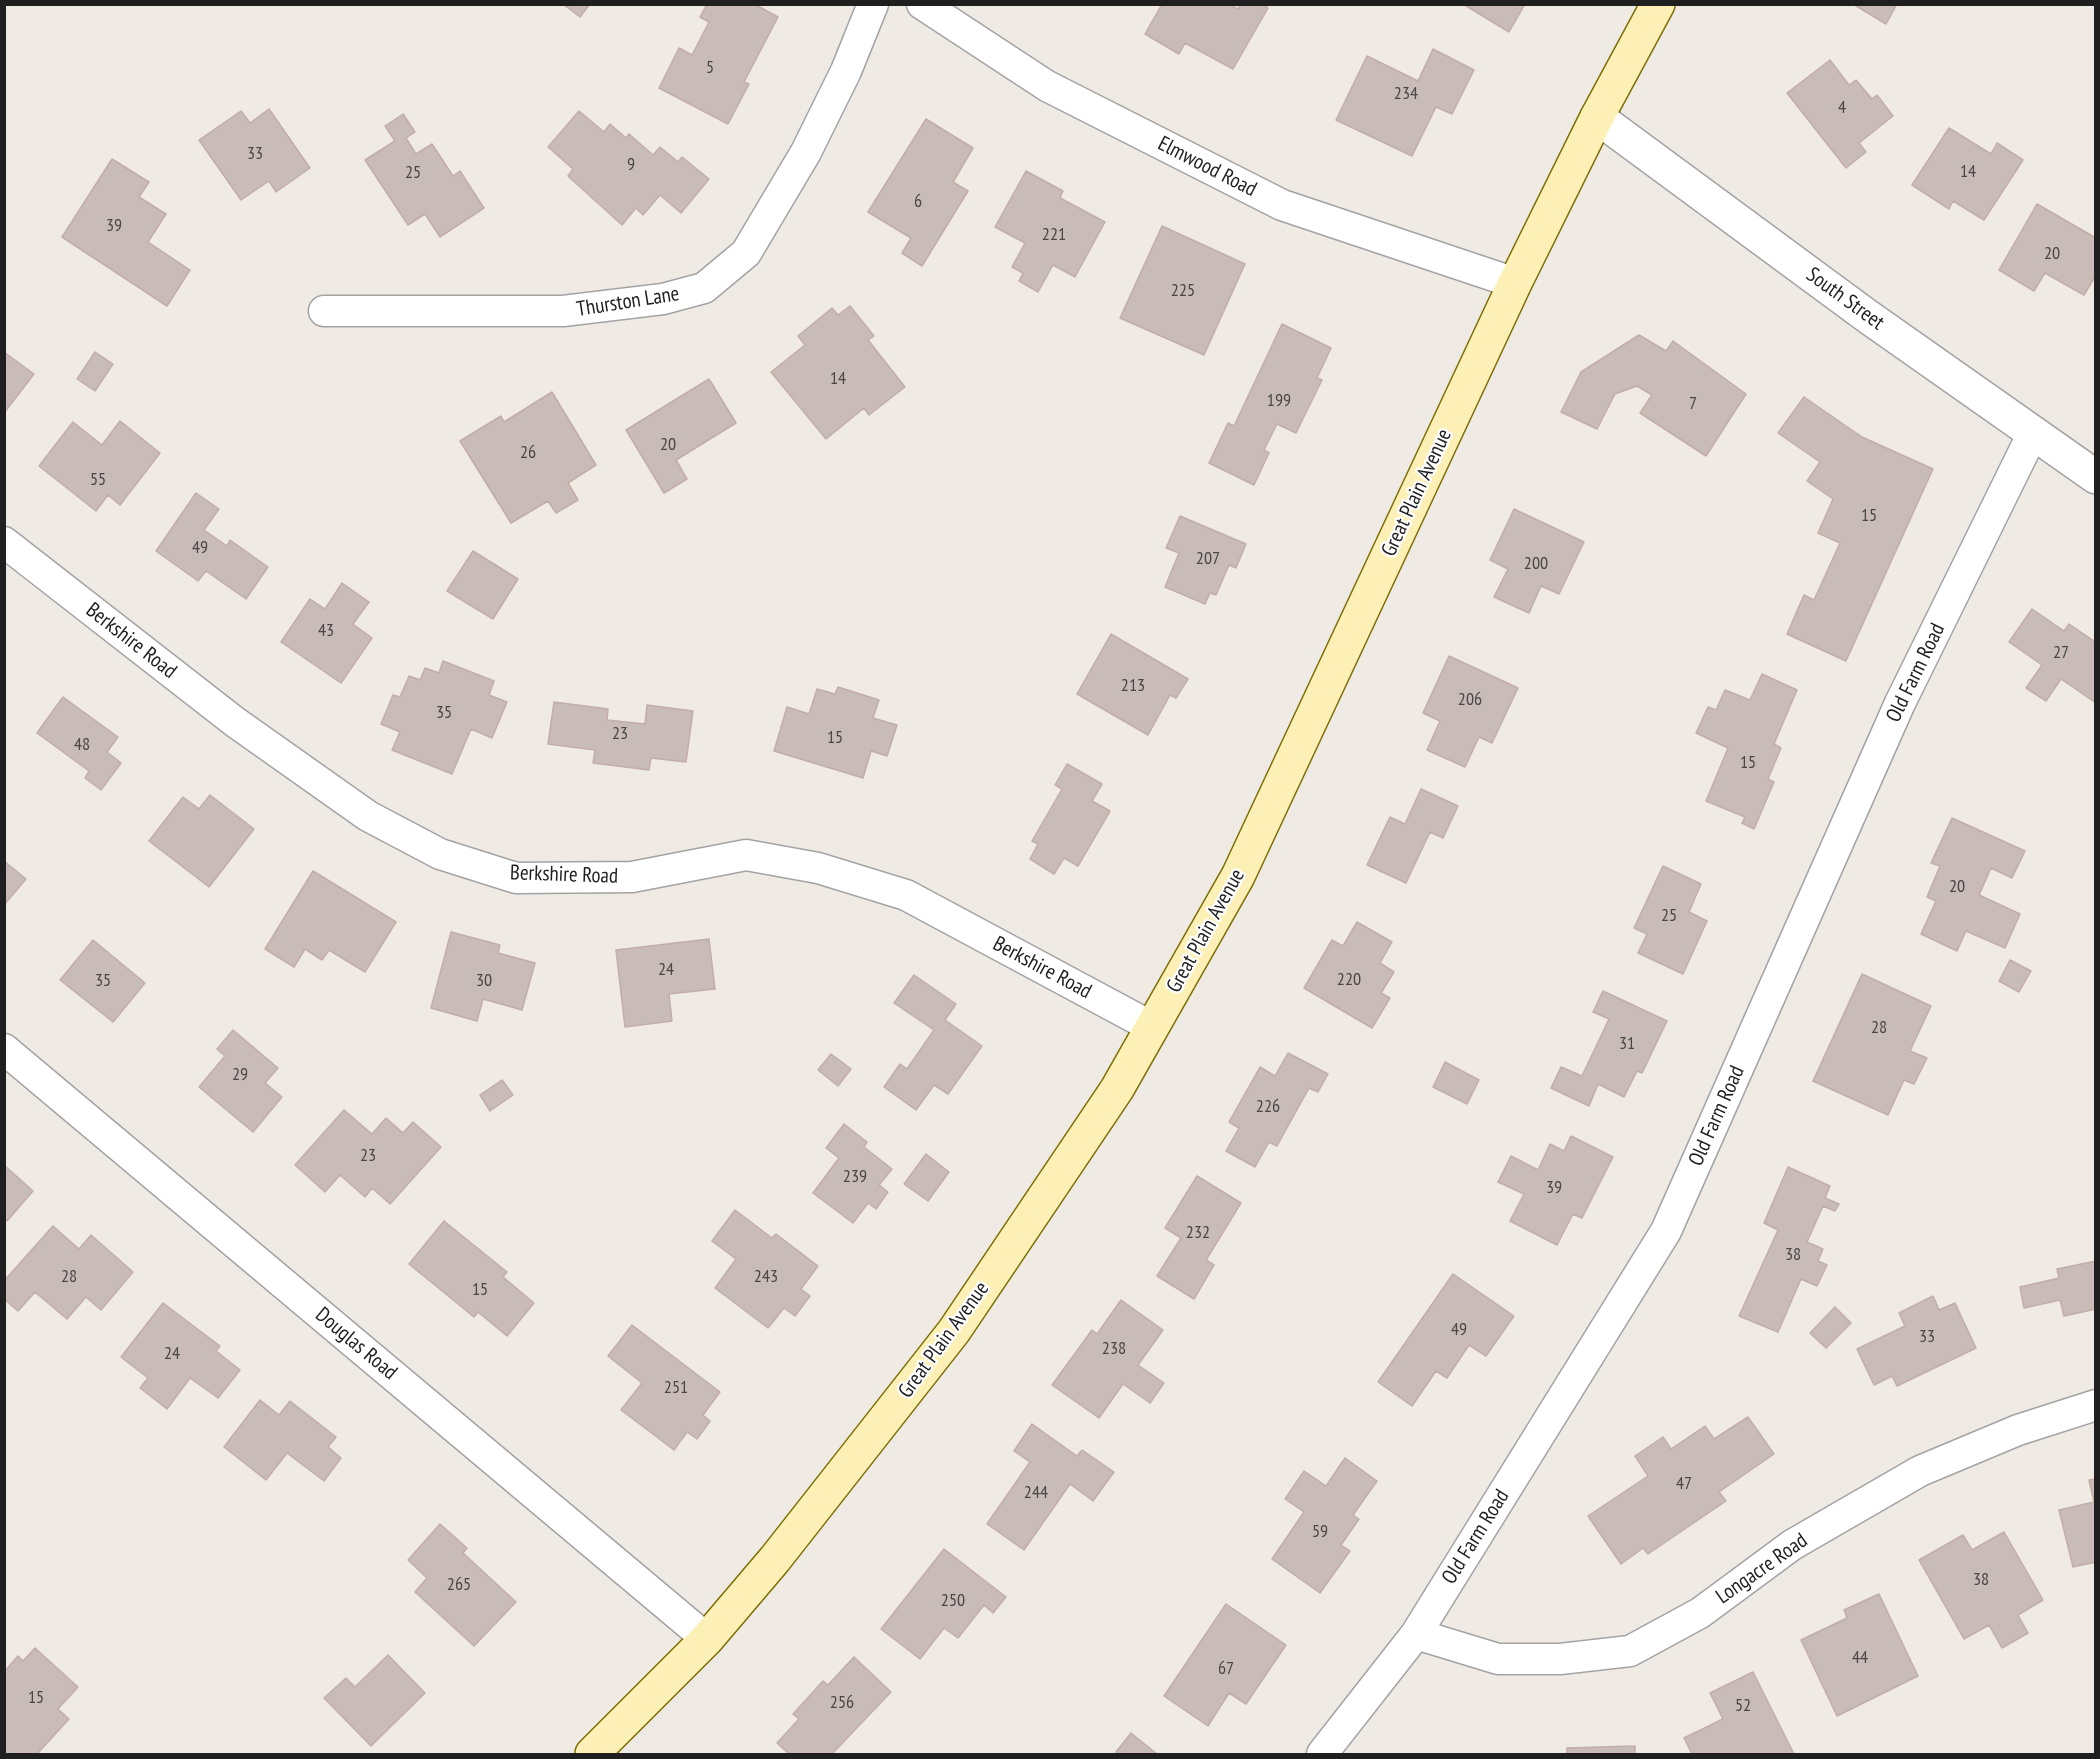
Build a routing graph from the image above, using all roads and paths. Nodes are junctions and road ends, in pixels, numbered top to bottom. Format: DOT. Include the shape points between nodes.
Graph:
graph roads {
  1 [pos="873,4"];
  2 [pos="922,4"];
  3 [pos="1658,4"];
  4 [pos="1597,117"];
  5 [pos="1515,283"];
  6 [pos="324,312"];
  7 [pos="2033,433"];
  8 [pos="2096,477"];
  9 [pos="4,542"];
  10 [pos="1152,1027"];
  11 [pos="4,1049"];
  12 [pos="2096,1405"];
  13 [pos="1416,1634"];
  14 [pos="707,1639"];
  15 [pos="592,1755"];
  16 [pos="1322,1755"];
  1 -- 6 [label="street, Thurston Lane" via="816,132 746,254 704,288 663,299 563,311"];
  2 -- 5 [label="street, Elmwood Road" via="1047,86 1282,205"];
  3 -- 4 [label="main road, Great Plain Avenue"];
  4 -- 5 [label="main road, Great Plain Avenue"];
  4 -- 7 [label="street, South Street"];
  5 -- 10 [label="main road, Great Plain Avenue" via="1238,876"];
  7 -- 8 [label="street, South Street"];
  7 -- 13 [label="street, Old Farm Road" via="1900,703 1666,1231"];
  9 -- 10 [label="street, Berkshire Road" via="235,722 368,816 440,854 516,878 632,877 746,855 818,868 906,895"];
  10 -- 14 [label="main road, Great Plain Avenue" via="1117,1089 954,1331"];
  11 -- 14 [label="street, Douglas Road"];
  12 -- 13 [label="street, Longacre Road" via="2018,1430 1920,1471 1792,1545 1700,1613 1630,1651 1560,1659 1498,1659"];
  13 -- 16 [label="street, Old Farm Road"];
  14 -- 15 [label="main road, Great Plain Avenue"];
}
